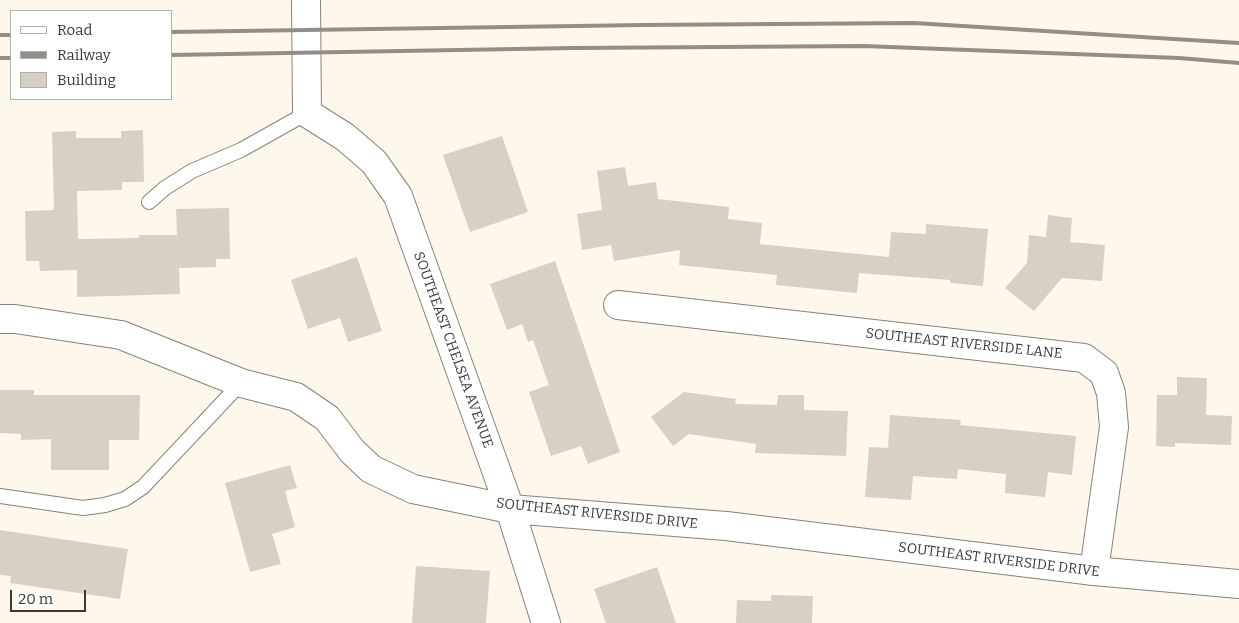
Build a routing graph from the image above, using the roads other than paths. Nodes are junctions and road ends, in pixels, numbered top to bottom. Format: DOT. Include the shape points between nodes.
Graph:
graph roads {
  1 [pos="306,0"];
  2 [pos="307,113"];
  3 [pos="149,202"];
  4 [pos="618,305"];
  5 [pos="0,319"];
  6 [pos="240,382"];
  7 [pos="0,496"];
  8 [pos="510,509"];
  9 [pos="1094,571"];
  10 [pos="1239,584"];
  11 [pos="546,623"];
  1 -- 2 [label="street"];
  2 -- 3 [label="lane" via="241,150 192,171"];
  2 -- 8 [label="street, SOUTHEAST CHELSEA AVENUE" via="346,137 374,162 398,196"];
  4 -- 9 [label="street, SOUTHEAST RIVERSIDE LANE" via="1084,358 1104,373 1111,393 1114,427"];
  5 -- 6 [label="street, SOUTHEAST RIVERSIDE DRIVE" via="121,335"];
  6 -- 7 [label="lane" via="143,487 125,498 104,506 83,508"];
  6 -- 8 [label="street, SOUTHEAST RIVERSIDE DRIVE" via="296,397 326,418 370,469 390,479 413,489"];
  8 -- 9 [label="street, SOUTHEAST RIVERSIDE DRIVE" via="726,526"];
  8 -- 11 [label="street, SOUTHEAST CHELSEA AVENUE"];
  9 -- 10 [label="street, SOUTHEAST RIVERSIDE DRIVE"];
}
